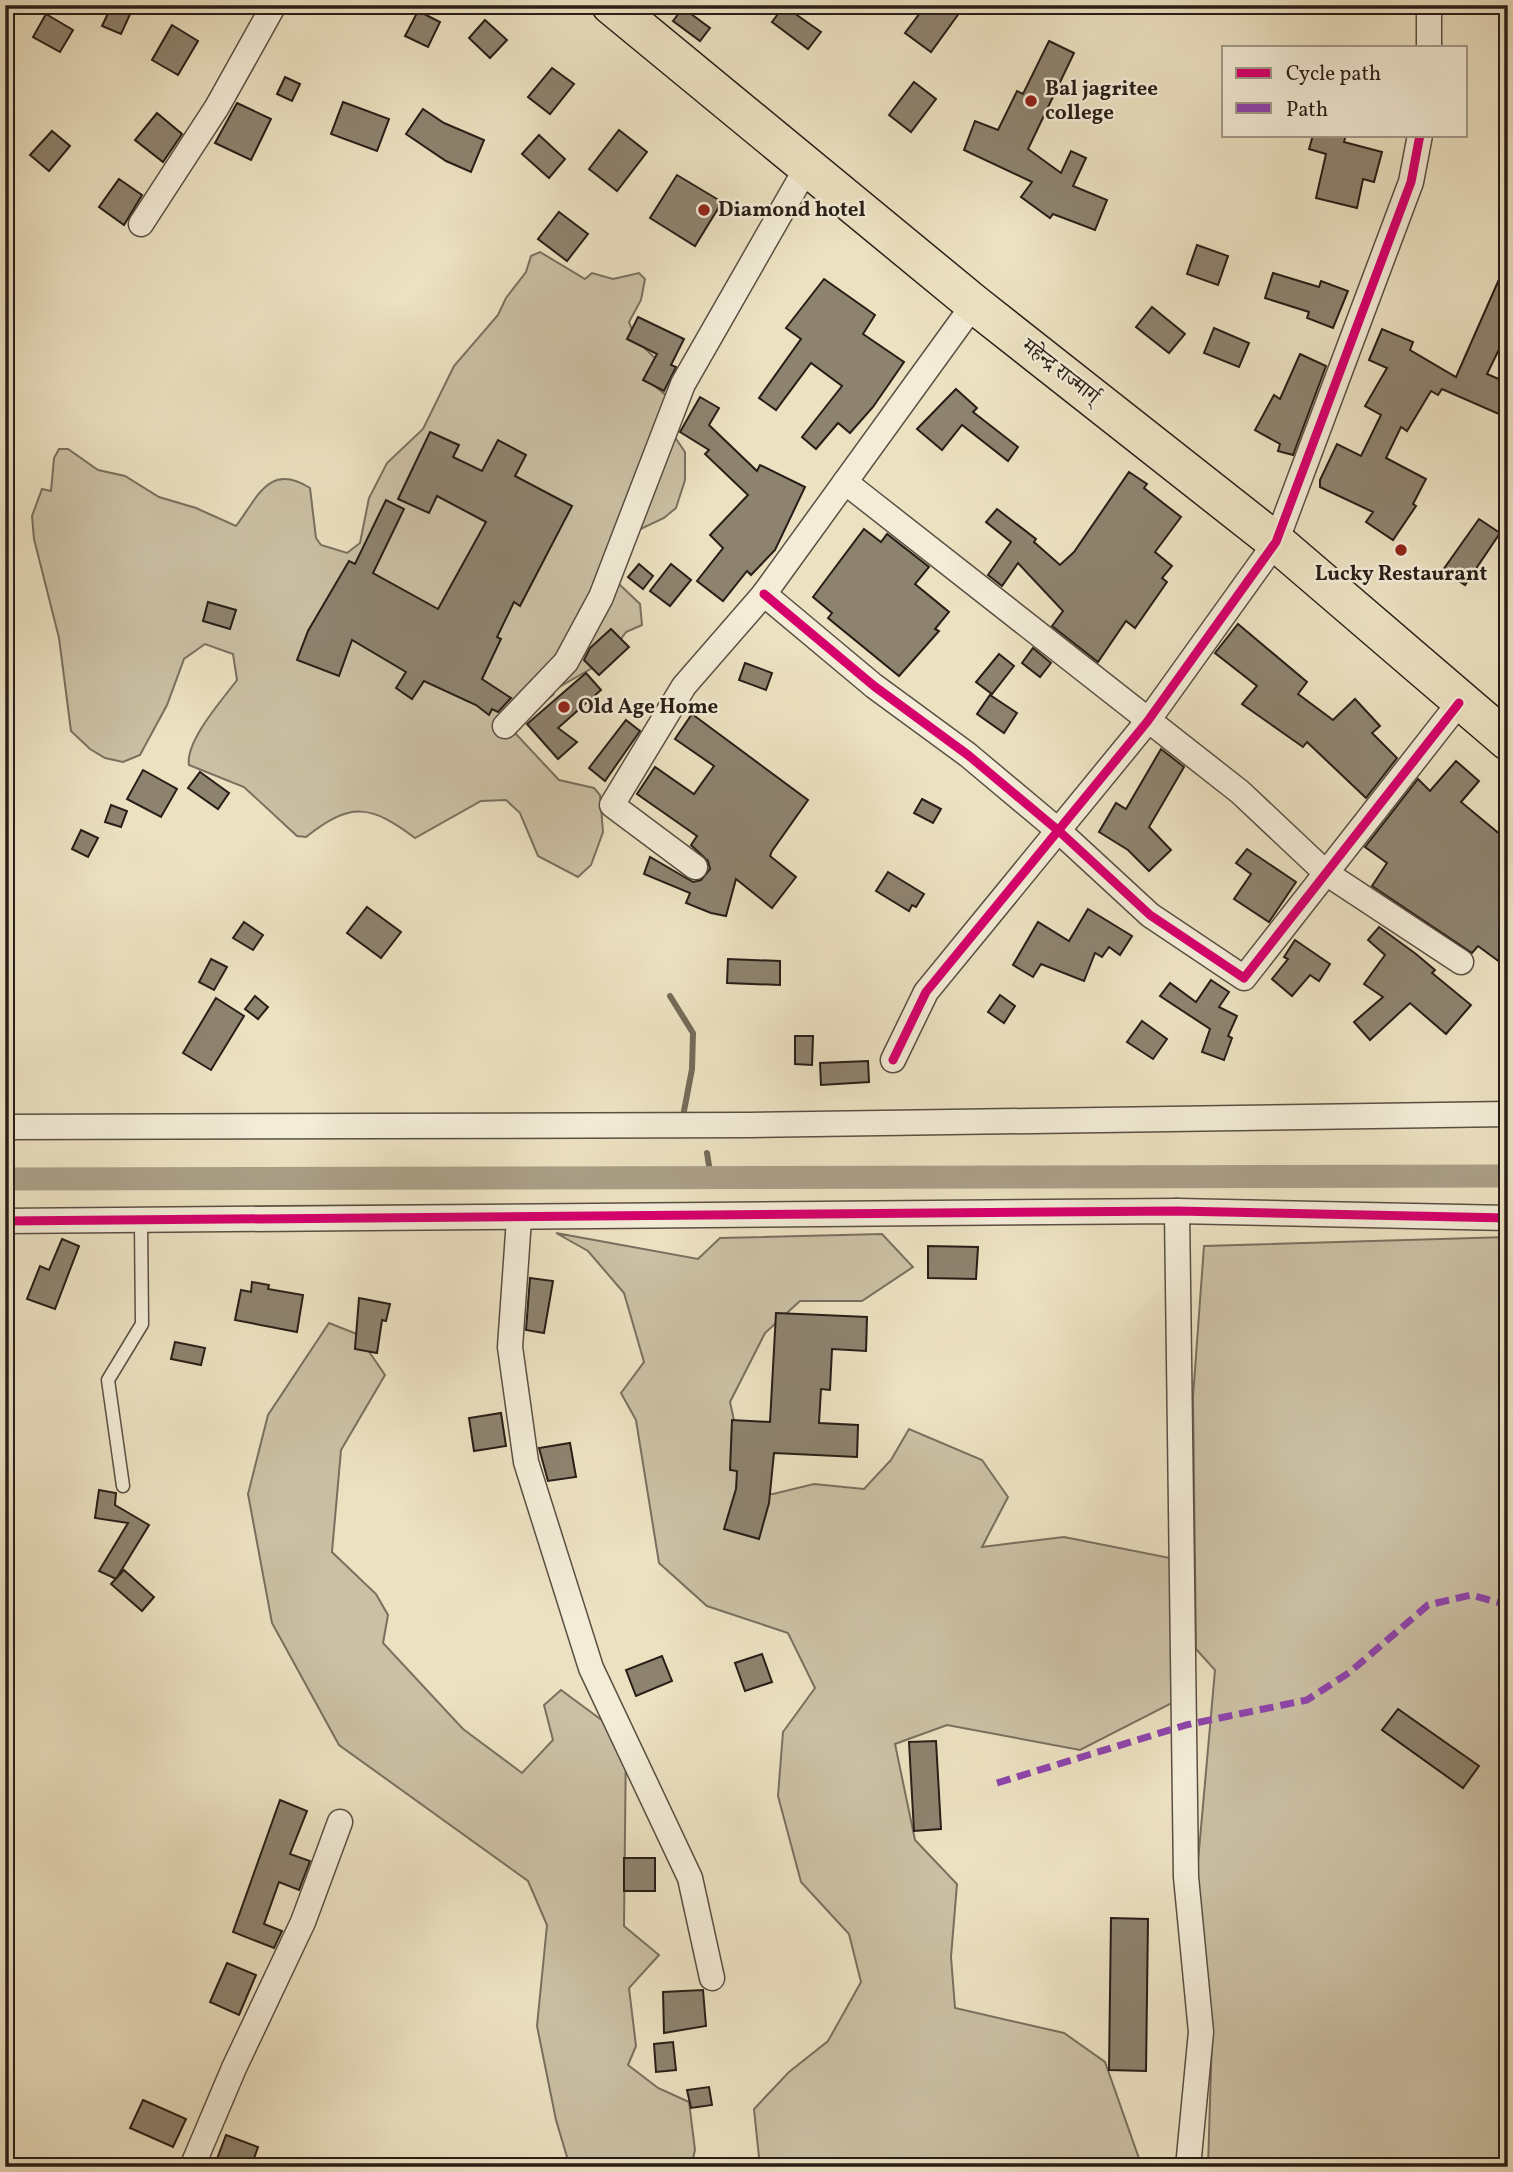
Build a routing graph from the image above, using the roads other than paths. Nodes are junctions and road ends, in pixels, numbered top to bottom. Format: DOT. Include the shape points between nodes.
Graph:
graph roads {
  1 [pos="274,5"];
  2 [pos="611,5"];
  3 [pos="1429,5"];
  4 [pos="1429,46"];
  5 [pos="1420,136"];
  6 [pos="807,167"];
  7 [pos="141,224"];
  8 [pos="974,304"];
  9 [pos="845,482"];
  10 [pos="1276,542"];
  11 [pos="764,594"];
  12 [pos="1459,703"];
  13 [pos="1147,722"];
  14 [pos="505,726"];
  15 [pos="1508,741"];
  16 [pos="1060,832"];
  17 [pos="695,867"];
  18 [pos="1326,873"];
  19 [pos="1461,962"];
  20 [pos="893,1060"];
  21 [pos="1508,1114"];
  22 [pos="5,1127"];
  23 [pos="1177,1211"];
  24 [pos="1508,1218"];
  25 [pos="519,1219"];
  26 [pos="5,1221"];
  27 [pos="141,1222"];
  28 [pos="123,1486"];
  29 [pos="340,1822"];
  30 [pos="712,1978"];
  31 [pos="192,2167"];
  32 [pos="1188,2167"];
  1 -- 7 [label="street" via="217,107"];
  2 -- 6 [label="highway, महेन्द्र राज्मार्ग्"];
  3 -- 4 [label="street"];
  5 -- 10 [label="street" via="1412,182"];
  6 -- 8 [label="highway, महेन्द्र राज्मार्ग्"];
  6 -- 14 [label="street" via="682,384 601,597 566,662"];
  8 -- 9 [label="street"];
  8 -- 10 [label="highway, महेन्द्र राज्मार्ग्"];
  9 -- 11 [label="street"];
  9 -- 13 [label="street"];
  10 -- 12 [label="highway, महेन्द्र राज्मार्ग्"];
  10 -- 13 [label="street"];
  11 -- 16 [label="street"];
  11 -- 17 [label="street" via="684,686 612,805"];
  12 -- 15 [label="highway, महेन्द्र राज्मार्ग्"];
  12 -- 18 [label="street"];
  13 -- 16 [label="street"];
  13 -- 18 [label="street" via="1240,792"];
  16 -- 18 [label="street" via="1150,915 1244,978"];
  16 -- 20 [label="street" via="926,992"];
  18 -- 19 [label="street"];
  21 -- 22 [label="street" via="749,1125"];
  23 -- 24 [label="street"];
  23 -- 25 [label="street"];
  23 -- 32 [label="street" via="1186,1877 1201,2032"];
  25 -- 27 [label="street"];
  25 -- 30 [label="street" via="510,1347 526,1462 591,1668 691,1878"];
  26 -- 27 [label="street"];
  27 -- 28 [label="lane" via="142,1324 108,1380"];
  29 -- 31 [label="street" via="303,1922 233,2068"];
}
